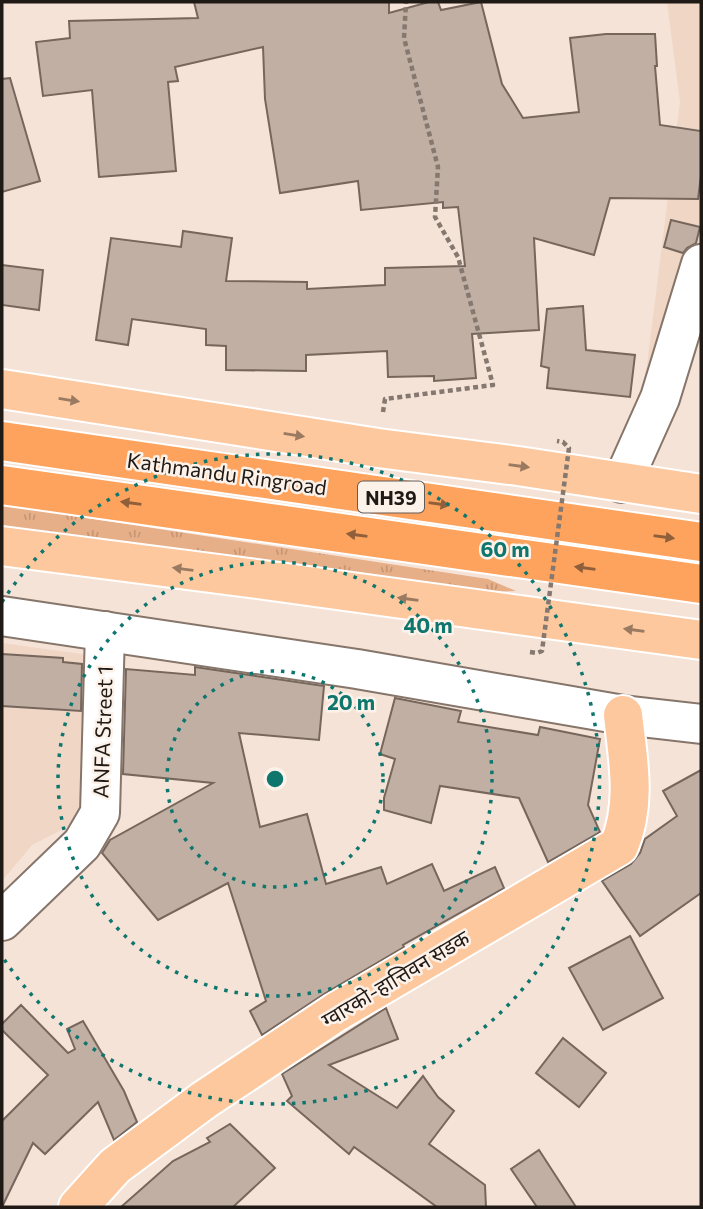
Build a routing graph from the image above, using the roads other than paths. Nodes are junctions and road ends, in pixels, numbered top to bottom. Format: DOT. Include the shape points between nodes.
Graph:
graph roads {
  1 [pos="701,264"];
  2 [pos="2,389"];
  3 [pos="2,441"];
  4 [pos="622,483"];
  5 [pos="2,485"];
  6 [pos="701,494"];
  7 [pos="701,542"];
  8 [pos="2,546"];
  9 [pos="701,584"];
  10 [pos="2,616"];
  11 [pos="105,631"];
  12 [pos="701,640"];
  13 [pos="623,715"];
  14 [pos="701,724"];
  15 [pos="2,921"];
  16 [pos="78,1207"];
  1 -- 4 [label="street" via="660,398"];
  2 -- 4 [label="main road, one-way"];
  3 -- 7 [label="highway, Kathmandu Ringroad / NH39, one-way"];
  4 -- 6 [label="main road"];
  9 -- 5 [label="highway, Kathmandu Ringroad / NH39, one-way"];
  12 -- 8 [label="main road, one-way"];
  10 -- 11 [label="street"];
  11 -- 13 [label="street"];
  11 -- 15 [label="street, ANFA Street 1" via="100,813 82,844"];
  13 -- 14 [label="street"];
  13 -- 16 [label="main road, ग्वारको-हात्तिवन सडक" via="631,783 627,826 619,846 336,1012 237,1078 115,1166"];
}
